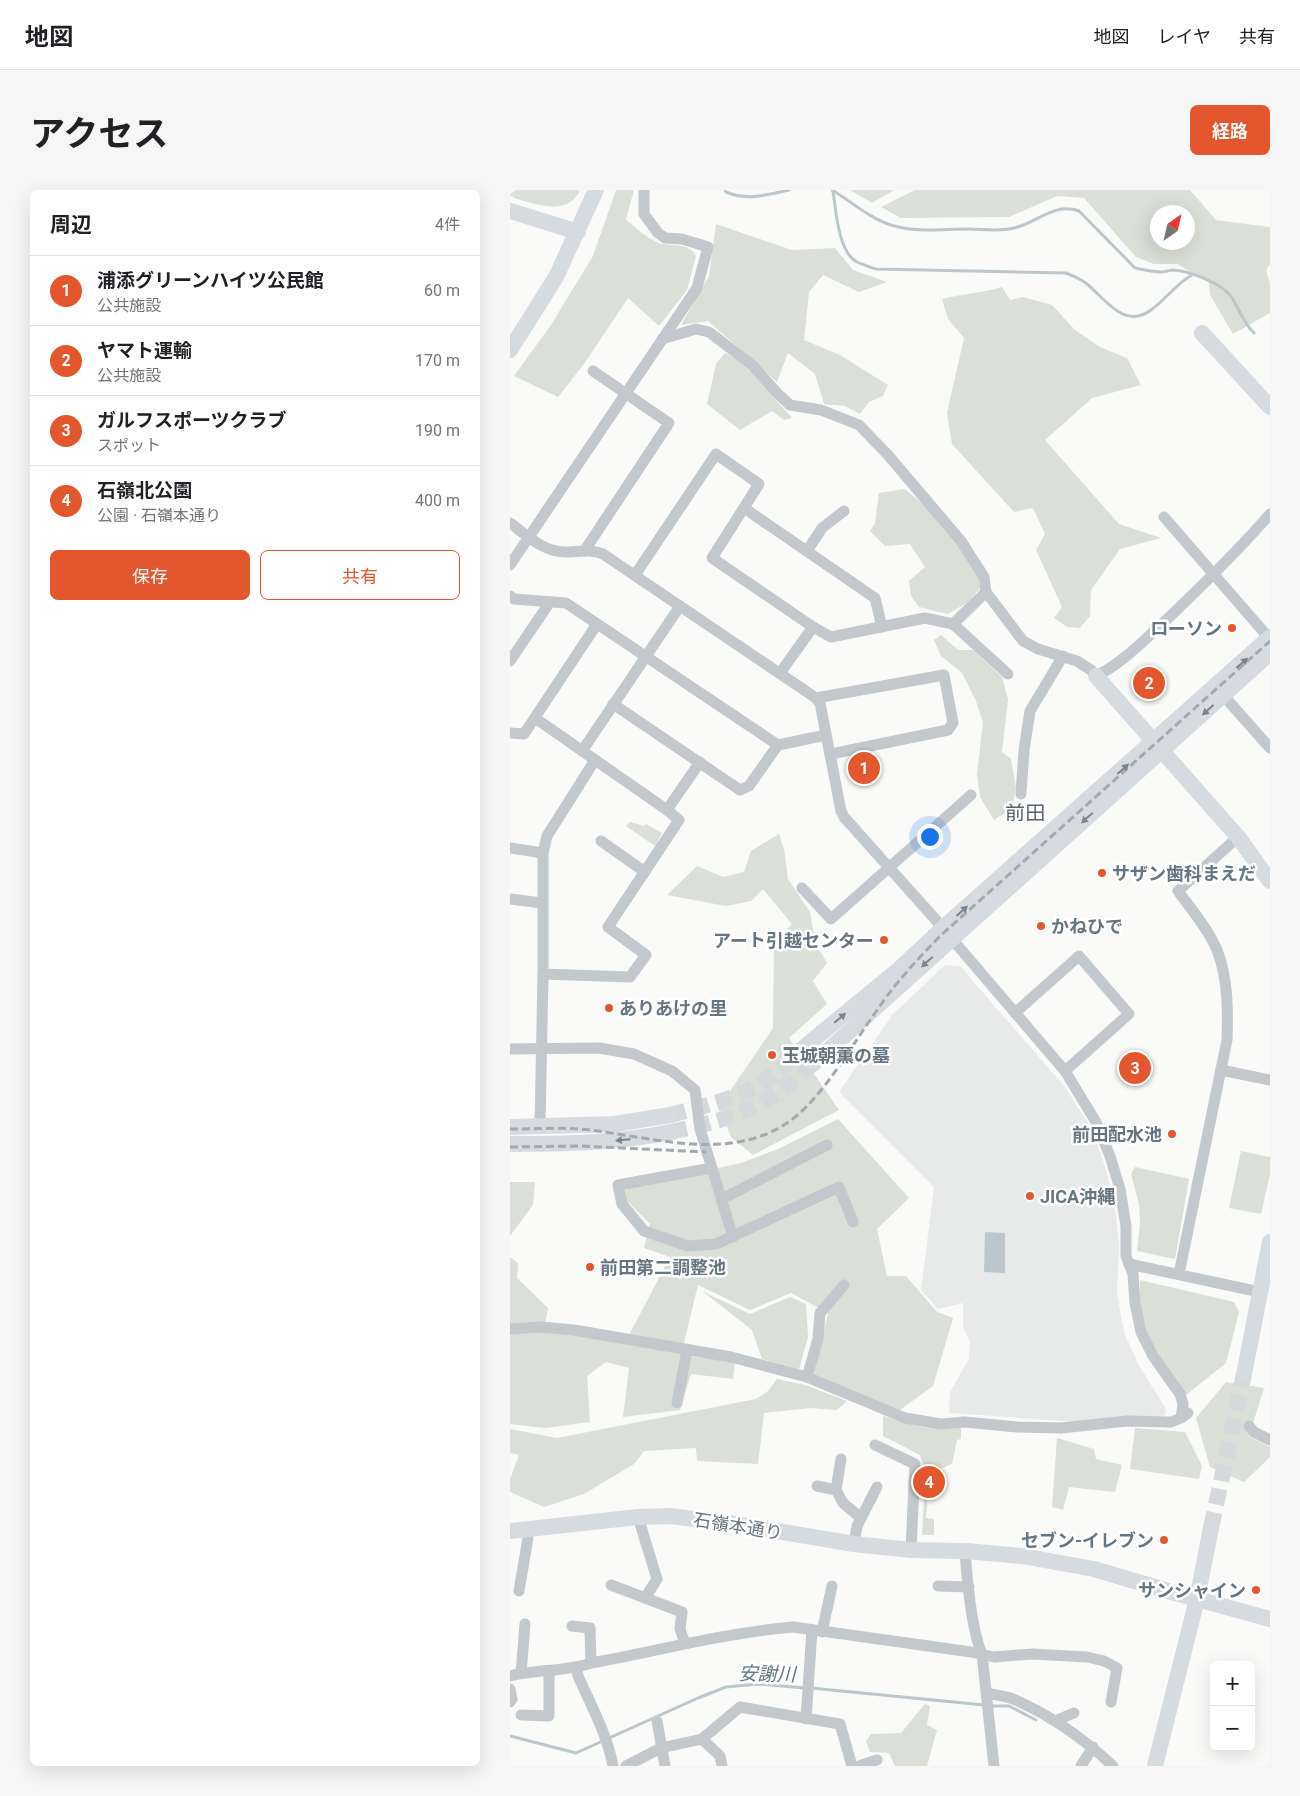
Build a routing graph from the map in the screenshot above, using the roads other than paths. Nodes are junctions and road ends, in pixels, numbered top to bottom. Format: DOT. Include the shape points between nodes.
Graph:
graph roads {
  1 [pos="596,190"];
  2 [pos="644,190"];
  3 [pos="510,211"];
  4 [pos="578,232"];
  5 [pos="1202,333"];
  6 [pos="662,338"];
  7 [pos="511,348"];
  8 [pos="593,371"];
  9 [pos="626,393"];
  10 [pos="1270,407"];
  11 [pos="744,508"];
  12 [pos="844,511"];
  13 [pos="1270,514"];
  14 [pos="1164,517"];
  15 [pos="510,524"];
  16 [pos="529,536"];
  17 [pos="585,550"];
  18 [pos="807,552"];
  19 [pos="510,565"];
  20 [pos="635,575"];
  21 [pos="1214,576"];
  22 [pos="986,592"];
  23 [pos="510,596"];
  24 [pos="550,602"];
  25 [pos="680,606"];
  26 [pos="597,624"];
  27 [pos="954,624"];
  28 [pos="813,627"];
  29 [pos="882,627"];
  30 [pos="1270,643"];
  31 [pos="645,655"];
  32 [pos="1063,656"];
  33 [pos="510,661"];
  34 [pos="780,673"];
  35 [pos="1008,674"];
  36 [pos="1096,676"];
  37 [pos="1224,696"];
  38 [pos="816,698"];
  39 [pos="613,704"];
  40 [pos="535,718"];
  41 [pos="510,733"];
  42 [pos="826,735"];
  43 [pos="778,745"];
  44 [pos="1157,747"];
  45 [pos="1270,748"];
  46 [pos="582,751"];
  47 [pos="831,754"];
  48 [pos="595,760"];
  49 [pos="700,762"];
  50 [pos="1021,794"];
  51 [pos="971,795"];
  52 [pos="667,810"];
  53 [pos="1238,837"];
  54 [pos="601,841"];
  55 [pos="510,848"];
  56 [pos="543,853"];
  57 [pos="889,868"];
  58 [pos="645,872"];
  59 [pos="1270,881"];
  60 [pos="802,888"];
  61 [pos="510,899"];
  62 [pos="542,903"];
  63 [pos="947,934"];
  64 [pos="543,974"];
  65 [pos="1015,1013"];
  66 [pos="510,1049"];
  67 [pos="542,1049"];
  68 [pos="802,1049"];
  69 [pos="814,1064"];
  70 [pos="1221,1070"];
  71 [pos="1065,1071"];
  72 [pos="1270,1080"];
  73 [pos="670,1115"];
  74 [pos="510,1126"];
  75 [pos="540,1127"];
  76 [pos="671,1132"];
  77 [pos="510,1144"];
  78 [pos="827,1144"];
  79 [pos="712,1168"];
  80 [pos="722,1199"];
  81 [pos="853,1222"];
  82 [pos="732,1237"];
  83 [pos="1270,1242"];
  84 [pos="1129,1264"];
  85 [pos="1179,1274"];
  86 [pos="844,1285"];
  87 [pos="1260,1292"];
  88 [pos="510,1329"];
  89 [pos="687,1350"];
  90 [pos="1244,1374"];
  91 [pos="807,1377"];
  92 [pos="677,1403"];
  93 [pos="1249,1426"];
  94 [pos="1270,1440"];
  95 [pos="875,1445"];
  96 [pos="841,1459"];
  97 [pos="817,1486"];
  98 [pos="877,1487"];
  99 [pos="836,1490"];
  100 [pos="638,1517"];
  101 [pos="861,1518"];
  102 [pos="1211,1528"];
  103 [pos="510,1531"];
  104 [pos="528,1538"];
  105 [pos="854,1544"];
  106 [pos="911,1550"];
  107 [pos="965,1551"];
  108 [pos="611,1585"];
  109 [pos="832,1586"];
  110 [pos="938,1586"];
  111 [pos="969,1587"];
  112 [pos="519,1591"];
  113 [pos="645,1598"];
  114 [pos="1197,1600"];
  115 [pos="1270,1619"];
  116 [pos="525,1624"];
  117 [pos="572,1626"];
  118 [pos="817,1631"];
  119 [pos="685,1643"];
  120 [pos="982,1654"];
  121 [pos="591,1664"];
  122 [pos="576,1668"];
  123 [pos="549,1671"];
  124 [pos="516,1674"];
  125 [pos="510,1689"];
  126 [pos="510,1702"];
  127 [pos="988,1702"];
  128 [pos="1111,1702"];
  129 [pos="521,1714"];
  130 [pos="1074,1714"];
  131 [pos="806,1719"];
  132 [pos="657,1721"];
  133 [pos="1055,1721"];
  134 [pos="702,1739"];
  135 [pos="661,1748"];
  136 [pos="1093,1748"];
  137 [pos="877,1760"];
  138 [pos="613,1766"];
  139 [pos="626,1766"];
  140 [pos="665,1766"];
  141 [pos="722,1766"];
  142 [pos="852,1766"];
  143 [pos="858,1766"];
  144 [pos="994,1766"];
  145 [pos="1080,1766"];
  146 [pos="1113,1766"];
  147 [pos="1155,1766"];
  1 -- 4 [label="street"];
  2 -- 6 [label="street" via="644,214 658,233 665,238 682,239 708,247 697,288"];
  3 -- 4 [label="street"];
  4 -- 7 [label="street" via="556,277"];
  5 -- 10 [label="street"];
  6 -- 9 [label="street"];
  6 -- 22 [label="street" via="696,329 709,332 752,365 790,405 820,410 859,425 961,541 984,577"];
  8 -- 9 [label="street"];
  9 -- 16 [label="street"];
  9 -- 17 [label="street" via="669,422"];
  11 -- 18 [label="street"];
  11 -- 20 [label="street" via="760,484 716,454"];
  11 -- 28 [label="street" via="712,558"];
  12 -- 18 [label="street" via="822,528"];
  13 -- 21 [label="street"];
  14 -- 21 [label="street"];
  15 -- 16 [label="street"];
  16 -- 17 [label="street" via="556,551"];
  16 -- 19 [label="street"];
  17 -- 20 [label="street" via="603,554"];
  18 -- 29 [label="street" via="875,598"];
  20 -- 25 [label="street"];
  21 -- 30 [label="street"];
  21 -- 36 [label="street" via="1127,656"];
  22 -- 27 [label="street"];
  22 -- 32 [label="street" via="1023,641"];
  23 -- 24 [label="street"];
  24 -- 26 [label="street" via="566,603"];
  24 -- 33 [label="street"];
  25 -- 31 [label="street"];
  25 -- 34 [label="street"];
  26 -- 31 [label="street"];
  26 -- 40 [label="street"];
  27 -- 29 [label="street" via="925,618"];
  27 -- 35 [label="street"];
  28 -- 29 [label="street" via="831,637"];
  28 -- 34 [label="street"];
  30 -- 37 [label="street"];
  44 -- 30 [label="street, one-way"];
  31 -- 39 [label="street"];
  31 -- 43 [label="street"];
  32 -- 36 [label="street" via="1077,661"];
  32 -- 50 [label="street" via="1030,711"];
  34 -- 38 [label="street"];
  36 -- 44 [label="street"];
  37 -- 44 [label="street, one-way"];
  37 -- 45 [label="street"];
  38 -- 42 [label="street" via="820,703"];
  38 -- 47 [label="street" via="944,675 953,723 948,730"];
  39 -- 46 [label="street"];
  39 -- 49 [label="street"];
  40 -- 41 [label="street" via="524,734"];
  40 -- 46 [label="street"];
  42 -- 43 [label="street"];
  42 -- 47 [label="street"];
  43 -- 49 [label="street" via="749,786 740,790"];
  44 -- 53 [label="street"];
  44 -- 63 [label="street"];
  46 -- 48 [label="street"];
  47 -- 57 [label="street" via="844,817"];
  48 -- 52 [label="street"];
  48 -- 56 [label="street" via="547,836"];
  49 -- 52 [label="street"];
  51 -- 57 [label="street"];
  52 -- 58 [label="street" via="679,820"];
  53 -- 59 [label="street"];
  53 -- 70 [label="street" via="1178,891 1217,951 1225,980 1227,1040"];
  54 -- 58 [label="street"];
  55 -- 56 [label="street"];
  56 -- 62 [label="street"];
  57 -- 60 [label="street" via="831,919"];
  57 -- 63 [label="street"];
  58 -- 64 [label="street" via="608,927 646,955 630,977"];
  61 -- 62 [label="street"];
  62 -- 64 [label="street"];
  63 -- 65 [label="street"];
  68 -- 63 [label="street, one-way"];
  63 -- 69 [label="street, one-way"];
  64 -- 67 [label="street"];
  65 -- 71 [label="street"];
  65 -- 71 [label="street" via="1079,956 1129,1014"];
  66 -- 67 [label="street"];
  67 -- 75 [label="street"];
  67 -- 79 [label="street" via="599,1048 634,1054 672,1072 695,1090 700,1129"];
  70 -- 72 [label="street"];
  70 -- 85 [label="street"];
  71 -- 84 [label="street" via="1096,1122 1110,1156 1124,1208"];
  73 -- 75 [label="street" via="615,1124"];
  74 -- 75 [label="street"];
  76 -- 77 [label="street, one-way" via="626,1140"];
  78 -- 80 [label="street"];
  79 -- 80 [label="street"];
  79 -- 82 [label="street" via="618,1185 622,1204 644,1231 688,1246 716,1244"];
  80 -- 82 [label="street"];
  81 -- 82 [label="street" via="839,1187"];
  83 -- 87 [label="street"];
  84 -- 85 [label="street"];
  84 -- 91 [label="street" via="1141,1332 1183,1404 1185,1416 1171,1422 1127,1421 1061,1428 964,1422 941,1424 905,1418"];
  85 -- 87 [label="street"];
  86 -- 91 [label="street" via="820,1313 818,1339"];
  87 -- 90 [label="street"];
  88 -- 89 [label="street" via="574,1330"];
  89 -- 91 [label="street" via="731,1357"];
  89 -- 92 [label="street"];
  93 -- 94 [label="street"];
  95 -- 106 [label="street" via="915,1464"];
  96 -- 99 [label="street"];
  97 -- 99 [label="street"];
  98 -- 101 [label="street"];
  99 -- 101 [label="street" via="842,1503"];
  100 -- 103 [label="street, 石嶺本通り"];
  100 -- 105 [label="street, 石嶺本通り" via="704,1520"];
  100 -- 113 [label="street" via="657,1579"];
  101 -- 105 [label="street"];
  102 -- 114 [label="street"];
  104 -- 112 [label="street"];
  105 -- 106 [label="street, 石嶺本通り"];
  106 -- 107 [label="street, 石嶺本通り"];
  107 -- 111 [label="street"];
  107 -- 114 [label="street, 石嶺本通り" via="1068,1563"];
  108 -- 113 [label="street"];
  109 -- 118 [label="street"];
  110 -- 111 [label="street"];
  111 -- 120 [label="street"];
  113 -- 119 [label="street" via="682,1612 680,1629"];
  114 -- 115 [label="street, 石嶺本通り"];
  114 -- 147 [label="street"];
  116 -- 124 [label="street"];
  117 -- 121 [label="street" via="590,1628"];
  118 -- 119 [label="street" via="793,1628 767,1630"];
  118 -- 120 [label="street"];
  118 -- 131 [label="street"];
  119 -- 121 [label="street"];
  120 -- 127 [label="street"];
  120 -- 128 [label="street" via="994,1657 1041,1654 1104,1661 1117,1668"];
  121 -- 122 [label="street"];
  122 -- 123 [label="street"];
  122 -- 138 [label="street" via="608,1745"];
  123 -- 124 [label="street"];
  123 -- 129 [label="street" via="549,1716"];
  125 -- 126 [label="street"];
  127 -- 133 [label="street" via="1012,1699"];
  127 -- 144 [label="street"];
  130 -- 133 [label="street"];
  131 -- 134 [label="street" via="740,1708"];
  131 -- 142 [label="street" via="840,1724"];
  132 -- 135 [label="street"];
  133 -- 136 [label="street"];
  134 -- 135 [label="street"];
  134 -- 141 [label="street" via="720,1756"];
  135 -- 139 [label="street"];
  135 -- 140 [label="street"];
  136 -- 145 [label="street"];
  136 -- 146 [label="street"];
  137 -- 143 [label="street"];
}
